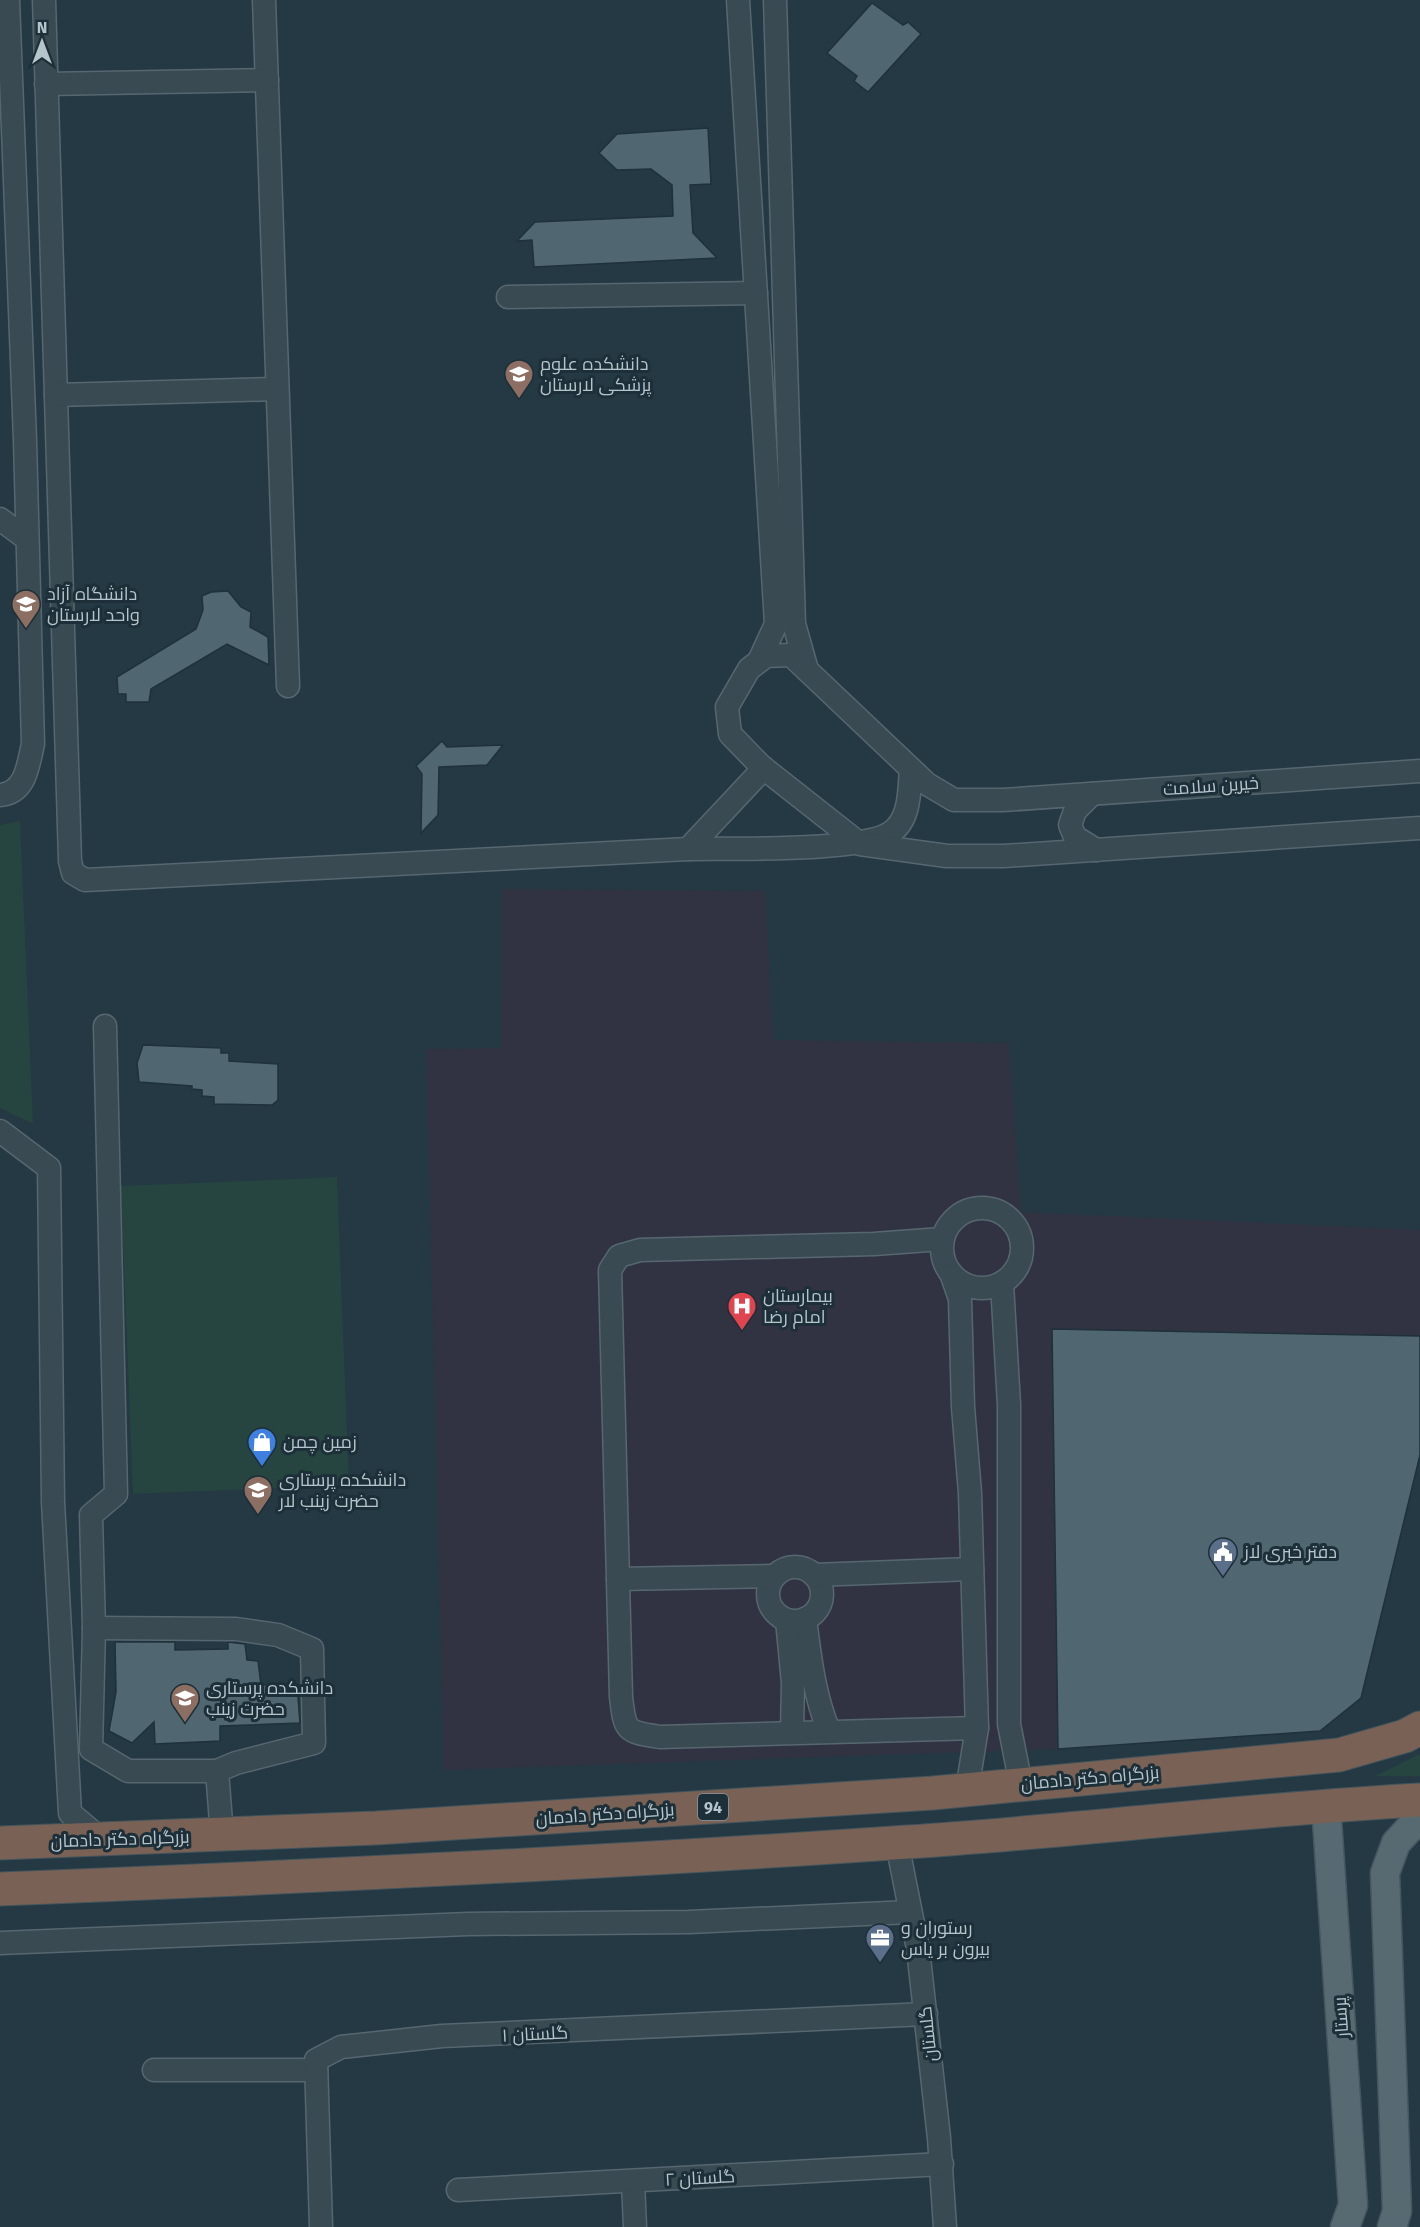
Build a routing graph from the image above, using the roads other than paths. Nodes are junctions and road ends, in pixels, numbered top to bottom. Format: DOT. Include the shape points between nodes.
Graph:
graph roads {
  1 [pos="8,0"];
  2 [pos="44,0"];
  3 [pos="264,0"];
  4 [pos="738,0"];
  5 [pos="775,0"];
  6 [pos="267,80"];
  7 [pos="46,84"];
  8 [pos="756,293"];
  9 [pos="508,297"];
  10 [pos="277,389"];
  11 [pos="56,395"];
  12 [pos="0,519"];
  13 [pos="27,539"];
  14 [pos="759,661"];
  15 [pos="807,670"];
  16 [pos="288,686"];
  17 [pos="764,768"];
  18 [pos="911,769"];
  19 [pos="1420,771"];
  20 [pos="1092,794"];
  21 [pos="0,795"];
  22 [pos="1420,828"];
  23 [pos="860,843"];
  24 [pos="688,849"];
  25 [pos="1096,850"];
  26 [pos="105,1026"];
  27 [pos="0,1131"];
  28 [pos="942,1239"];
  29 [pos="952,1276"];
  30 [pos="1002,1283"];
  31 [pos="972,1569"];
  32 [pos="814,1575"];
  33 [pos="775,1576"];
  34 [pos="618,1579"];
  35 [pos="796,1620"];
  36 [pos="94,1628"];
  37 [pos="977,1728"];
  38 [pos="1420,1728"];
  39 [pos="792,1731"];
  40 [pos="829,1731"];
  41 [pos="217,1771"];
  42 [pos="1021,1785"];
  43 [pos="967,1790"];
  44 [pos="1420,1800"];
  45 [pos="1326,1805"];
  46 [pos="1420,1817"];
  47 [pos="376,1828"];
  48 [pos="222,1835"];
  49 [pos="101,1839"];
  50 [pos="897,1843"];
  51 [pos="0,1844"];
  52 [pos="378,1874"];
  53 [pos="0,1889"];
  54 [pos="910,1912"];
  55 [pos="0,1943"];
  56 [pos="926,2014"];
  57 [pos="154,2070"];
  58 [pos="316,2070"];
  59 [pos="942,2164"];
  60 [pos="633,2182"];
  61 [pos="458,2190"];
  62 [pos="1398,2222"];
  63 [pos="321,2227"];
  64 [pos="635,2227"];
  65 [pos="945,2227"];
  66 [pos="1345,2227"];
  1 -- 13 [label="street"];
  2 -- 7 [label="street"];
  3 -- 6 [label="street"];
  4 -- 8 [label="street"];
  5 -- 15 [label="street" via="795,624"];
  6 -- 7 [label="street"];
  6 -- 10 [label="street"];
  7 -- 11 [label="street"];
  8 -- 9 [label="street"];
  8 -- 14 [label="street" via="776,624"];
  10 -- 11 [label="street"];
  10 -- 16 [label="street"];
  11 -- 24 [label="street" via="73,873 85,880"];
  12 -- 13 [label="street"];
  13 -- 21 [label="street" via="33,744 24,781 9,794"];
  14 -- 15 [label="street, خیرین سلامت" via="766,656 791,655"];
  14 -- 17 [label="street" via="749,669 727,707 730,734"];
  15 -- 18 [label="street, خیرین سلامت"];
  17 -- 23 [label="street"];
  17 -- 24 [label="street"];
  18 -- 20 [label="street, خیرین سلامت" via="954,800"];
  18 -- 23 [label="street" via="907,812 892,832"];
  19 -- 20 [label="street, خیرین سلامت"];
  20 -- 25 [label="street" via="1075,811 1070,825 1075,837"];
  22 -- 25 [label="street"];
  23 -- 24 [label="street"];
  23 -- 25 [label="street" via="947,856"];
  26 -- 36 [label="street" via="116,1494 91,1515"];
  27 -- 49 [label="street" via="49,1168 52,1502 70,1813"];
  28 -- 29 [label="street" via="945,1265"];
  28 -- 30 [label="street" via="947,1227 967,1211 992,1209 1004,1215 1014,1224 1022,1250 1020,1263"];
  28 -- 34 [label="street" via="640,1250 619,1256 610,1270"];
  29 -- 30 [label="street" via="976,1288"];
  29 -- 31 [label="street" via="960,1299"];
  30 -- 42 [label="street" via="1009,1405 1009,1724"];
  31 -- 32 [label="street"];
  31 -- 37 [label="street"];
  32 -- 33 [label="street" via="790,1568"];
  32 -- 35 [label="street" via="821,1600 813,1614"];
  33 -- 34 [label="street"];
  33 -- 35 [label="street" via="767,1592 768,1601 778,1616"];
  34 -- 39 [label="street" via="621,1697 625,1725 633,1733 660,1737"];
  35 -- 39 [label="street"];
  35 -- 40 [label="street"];
  36 -- 41 [label="street" via="91,1749 128,1771"];
  36 -- 41 [label="street" via="236,1629 278,1635 312,1649 315,1743"];
  37 -- 40 [label="street"];
  37 -- 43 [label="street"];
  38 -- 42 [label="highway, بزرگراه دکتر دادمان / 94" via="1339,1755"];
  39 -- 40 [label="street"];
  41 -- 48 [label="street"];
  42 -- 43 [label="highway, بزرگراه دکتر دادمان / 94"];
  43 -- 47 [label="highway, بزرگراه دکتر دادمان / 94"];
  44 -- 45 [label="highway"];
  45 -- 50 [label="highway"];
  45 -- 66 [label="main road, پرستار" via="1353,2205"];
  46 -- 62 [label="main road" via="1395,1843 1385,1874"];
  47 -- 48 [label="highway, بزرگراه دکتر دادمان / 94"];
  47 -- 52 [label="highway"];
  48 -- 49 [label="highway, بزرگراه دکتر دادمان / 94"];
  49 -- 51 [label="highway, بزرگراه دکتر دادمان / 94"];
  50 -- 52 [label="highway"];
  50 -- 54 [label="street, گلستان"];
  52 -- 53 [label="highway"];
  54 -- 55 [label="street" via="689,1922 468,1924"];
  54 -- 56 [label="street, گلستان"];
  56 -- 58 [label="street, گلستان ۱" via="387,2041 340,2047 316,2060"];
  56 -- 59 [label="street, گلستان"];
  57 -- 58 [label="street"];
  58 -- 63 [label="street"];
  59 -- 60 [label="street, گلستان ۲"];
  59 -- 65 [label="street, گلستان"];
  60 -- 61 [label="street, گلستان ۲"];
  60 -- 64 [label="street"];
}
